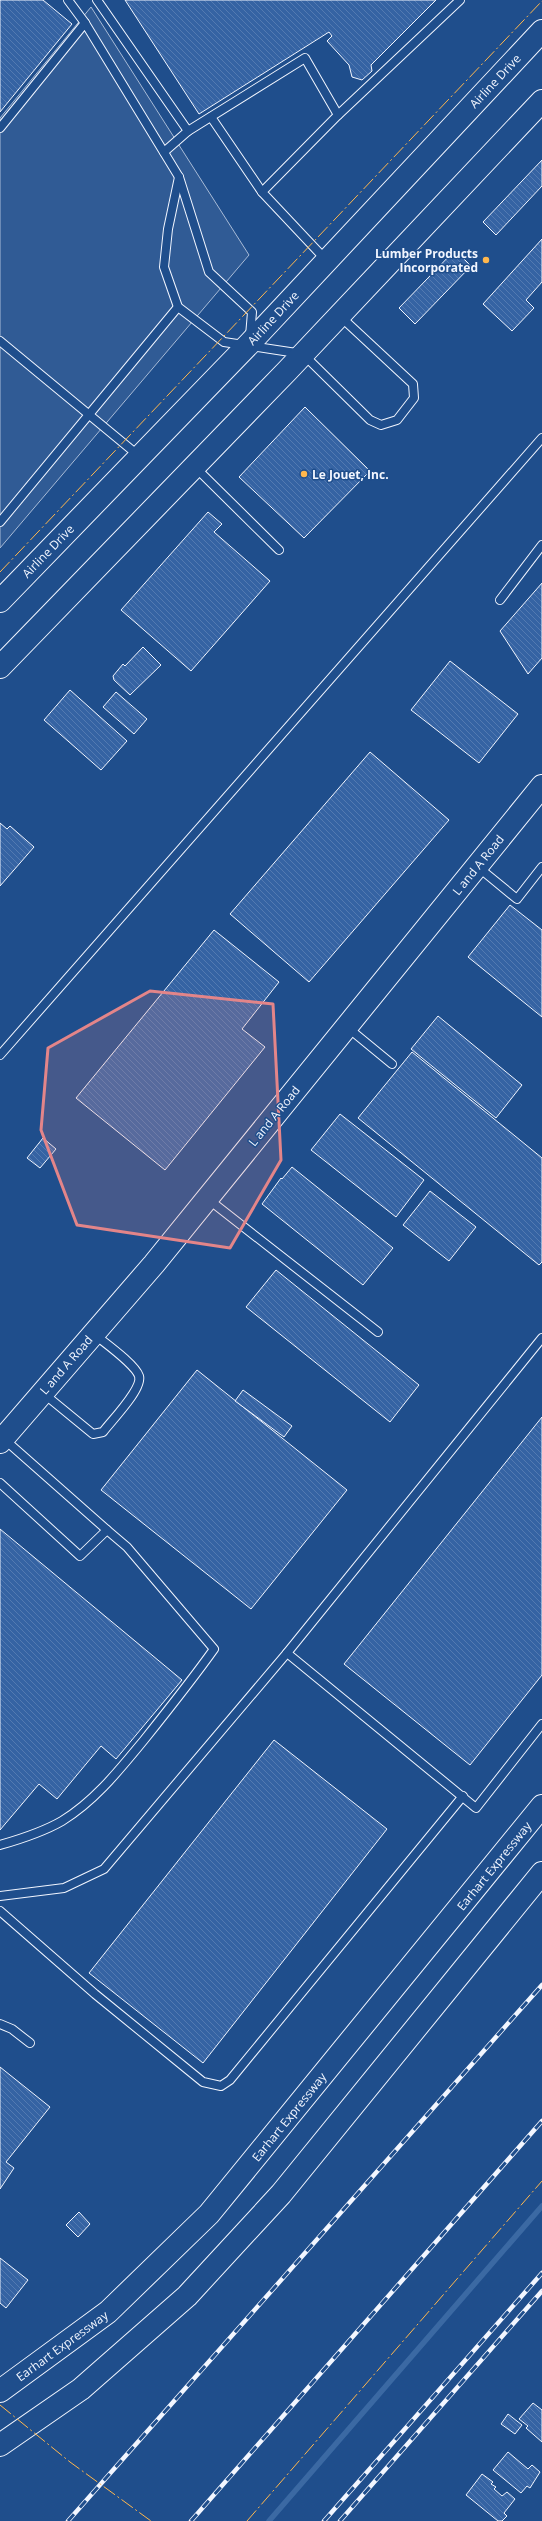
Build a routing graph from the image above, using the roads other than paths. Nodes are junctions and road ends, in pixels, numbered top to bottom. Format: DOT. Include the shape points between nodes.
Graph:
graph roads {
  1 [pos="68,0"];
  2 [pos="97,0"];
  3 [pos="460,0"];
  4 [pos="85,23"];
  5 [pos="542,31"];
  6 [pos="542,101"];
  7 [pos="338,115"];
  8 [pos="211,117"];
  9 [pos="0,128"];
  10 [pos="188,131"];
  11 [pos="164,152"];
  12 [pos="179,177"];
  13 [pos="262,192"];
  14 [pos="326,260"];
  15 [pos="178,307"];
  16 [pos="339,316"];
  17 [pos="0,341"];
  18 [pos="249,344"];
  19 [pos="303,354"];
  20 [pos="89,413"];
  21 [pos="542,438"];
  22 [pos="139,456"];
  23 [pos="194,467"];
  24 [pos="0,522"];
  25 [pos="542,545"];
  26 [pos="279,550"];
  27 [pos="500,600"];
  28 [pos="0,601"];
  29 [pos="0,667"];
  30 [pos="542,786"];
  31 [pos="477,866"];
  32 [pos="542,866"];
  33 [pos="346,1027"];
  34 [pos="0,1055"];
  35 [pos="392,1064"];
  36 [pos="207,1198"];
  37 [pos="378,1332"];
  38 [pos="93,1333"];
  39 [pos="542,1338"];
  40 [pos="42,1392"];
  41 [pos="2,1440"];
  42 [pos="0,1483"];
  43 [pos="107,1530"];
  44 [pos="287,1653"];
  45 [pos="542,1724"];
  46 [pos="462,1796"];
  47 [pos="542,1806"];
  48 [pos="0,1845"];
  49 [pos="542,1873"];
  50 [pos="0,1896"];
  51 [pos="0,1911"];
  52 [pos="0,2024"];
  53 [pos="30,2043"];
  54 [pos="0,2391"];
  55 [pos="0,2445"];
  1 -- 4 [label="lane"];
  2 -- 10 [label="lane"];
  3 -- 7 [label="lane"];
  4 -- 9 [label="lane"];
  4 -- 11 [label="lane"];
  5 -- 14 [label="main road, Airline Drive"];
  6 -- 16 [label="main road"];
  7 -- 8 [label="lane" via="305,58"];
  7 -- 13 [label="lane"];
  8 -- 10 [label="lane"];
  8 -- 13 [label="lane"];
  10 -- 11 [label="lane"];
  11 -- 12 [label="lane"];
  12 -- 15 [label="lane" via="168,229 164,267"];
  12 -- 18 [label="lane" via="209,272 252,312"];
  13 -- 14 [label="lane"];
  14 -- 18 [label="main road, Airline Drive"];
  15 -- 18 [label="lane" via="224,342"];
  15 -- 20 [label="lane"];
  16 -- 19 [label="main road"];
  16 -- 19 [label="lane" via="413,384 414,398 398,420 381,425 370,420"];
  17 -- 20 [label="lane"];
  18 -- 19 [label="lane"];
  18 -- 22 [label="main road, Airline Drive"];
  19 -- 23 [label="main road"];
  20 -- 22 [label="lane"];
  20 -- 24 [label="lane"];
  21 -- 34 [label="lane"];
  22 -- 28 [label="main road, Airline Drive"];
  23 -- 26 [label="lane"];
  23 -- 29 [label="main road"];
  25 -- 27 [label="lane"];
  30 -- 31 [label="main road, L and A Road"];
  31 -- 32 [label="lane" via="517,899"];
  31 -- 33 [label="main road, L and A Road"];
  33 -- 35 [label="lane"];
  33 -- 36 [label="main road, L and A Road"];
  36 -- 37 [label="lane"];
  36 -- 38 [label="main road, L and A Road"];
  38 -- 40 [label="main road, L and A Road"];
  38 -- 40 [label="lane" via="134,1369 139,1377 138,1388 103,1432 93,1434"];
  39 -- 44 [label="lane"];
  40 -- 41 [label="main road, L and A Road"];
  41 -- 43 [label="lane"];
  42 -- 43 [label="lane" via="80,1556"];
  43 -- 48 [label="lane" via="127,1547 214,1649 187,1688 118,1771 88,1802 62,1821"];
  44 -- 46 [label="lane"];
  44 -- 50 [label="lane" via="104,1869 64,1888"];
  45 -- 46 [label="lane" via="476,1808"];
  46 -- 51 [label="lane" via="230,2080 221,2086 203,2082"];
  47 -- 54 [label="main road, Earhart Expressway" via="209,2214 108,2312"];
  49 -- 55 [label="main road" via="281,2194 187,2296 81,2389"];
  52 -- 53 [label="lane" via="12,2029"];
}
